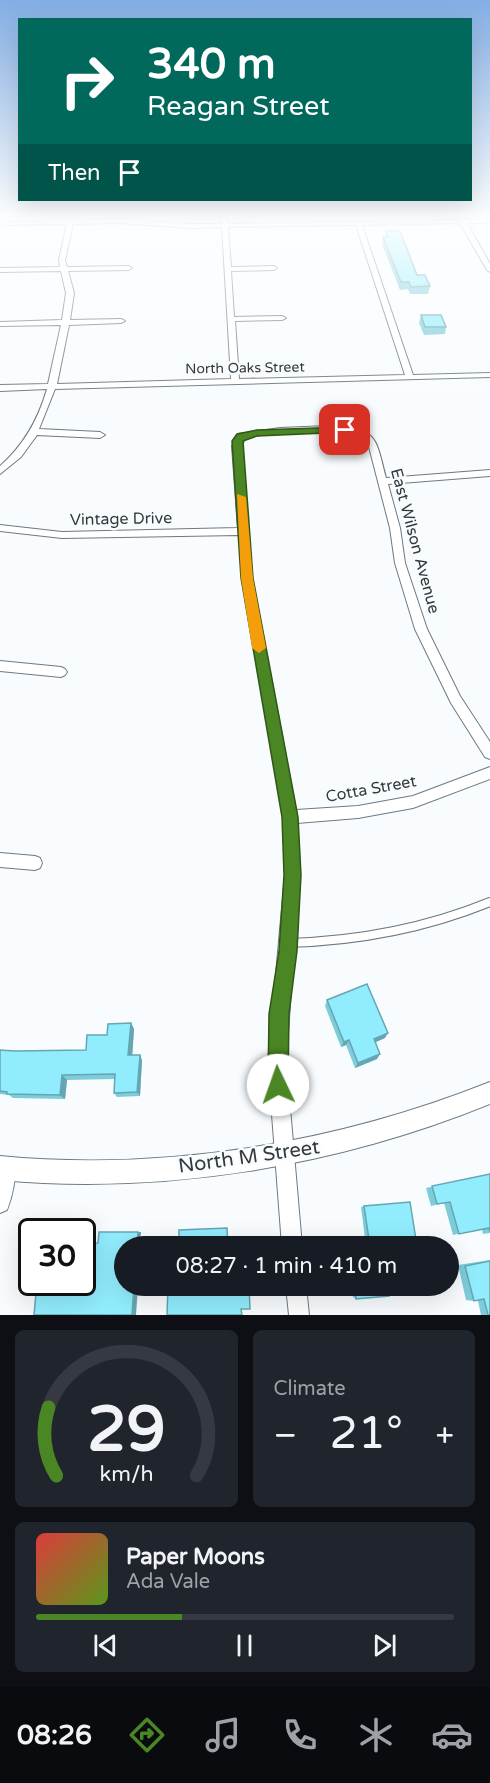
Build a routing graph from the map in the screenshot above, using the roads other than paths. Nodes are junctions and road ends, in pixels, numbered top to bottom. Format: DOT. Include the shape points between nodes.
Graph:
graph roads {
  1 [pos="66,277"];
  2 [pos="227,277"];
  3 [pos="376,277"];
  4 [pos="282,318"];
  5 [pos="230,319"];
  6 [pos="121,321"];
  7 [pos="65,322"];
  8 [pos="0,324"];
  9 [pos="490,375"];
  10 [pos="410,377"];
  11 [pos="235,382"];
  12 [pos="50,386"];
  13 [pos="0,388"];
  14 [pos="37,432"];
  15 [pos="100,435"];
  16 [pos="0,471"];
  17 [pos="490,473"];
  18 [pos="382,481"];
  19 [pos="0,528"];
  20 [pos="243,531"];
  21 [pos="0,666"];
  22 [pos="61,672"];
  23 [pos="490,753"];
  24 [pos="490,773"];
  25 [pos="290,817"];
  26 [pos="0,860"];
  27 [pos="35,863"];
  28 [pos="490,903"];
  29 [pos="288,943"];
  30 [pos="490,1093"];
  31 [pos="283,1155"];
  32 [pos="3,1168"];
  33 [pos="0,1203"];
  34 [pos="291,1236"];
  35 [pos="297,1296"];
  36 [pos="299,1315"];
  1 -- 7 [label="street" via="70,293"];
  2 -- 5 [label="street"];
  3 -- 10 [label="street"];
  4 -- 5 [label="street"];
  5 -- 11 [label="street"];
  6 -- 7 [label="street"];
  7 -- 8 [label="street"];
  7 -- 12 [label="street"];
  9 -- 10 [label="street, North Oaks Street"];
  10 -- 11 [label="street, North Oaks Street"];
  11 -- 12 [label="street, North Oaks Street"];
  12 -- 13 [label="street, North Oaks Street"];
  12 -- 14 [label="street"];
  14 -- 15 [label="street"];
  14 -- 16 [label="street"];
  17 -- 18 [label="street"];
  18 -- 20 [label="street, East Wilson Avenue" via="372,442 361,433 345,430 241,436 237,446"];
  18 -- 23 [label="street, East Wilson Avenue" via="400,563 421,629 455,699"];
  19 -- 20 [label="street, Vintage Drive" via="62,535"];
  20 -- 25 [label="street" via="249,589"];
  21 -- 22 [label="street"];
  24 -- 25 [label="street, Cotta Street" via="413,802 358,812"];
  25 -- 29 [label="street"];
  26 -- 27 [label="street"];
  28 -- 29 [label="lane" via="453,918 396,933 326,943"];
  29 -- 31 [label="street" via="277,1062"];
  30 -- 31 [label="street, North M Street" via="388,1132"];
  31 -- 32 [label="street, North M Street" via="95,1172"];
  31 -- 34 [label="street"];
  32 -- 33 [label="street"];
  35 -- 36 [label="street"];
}
